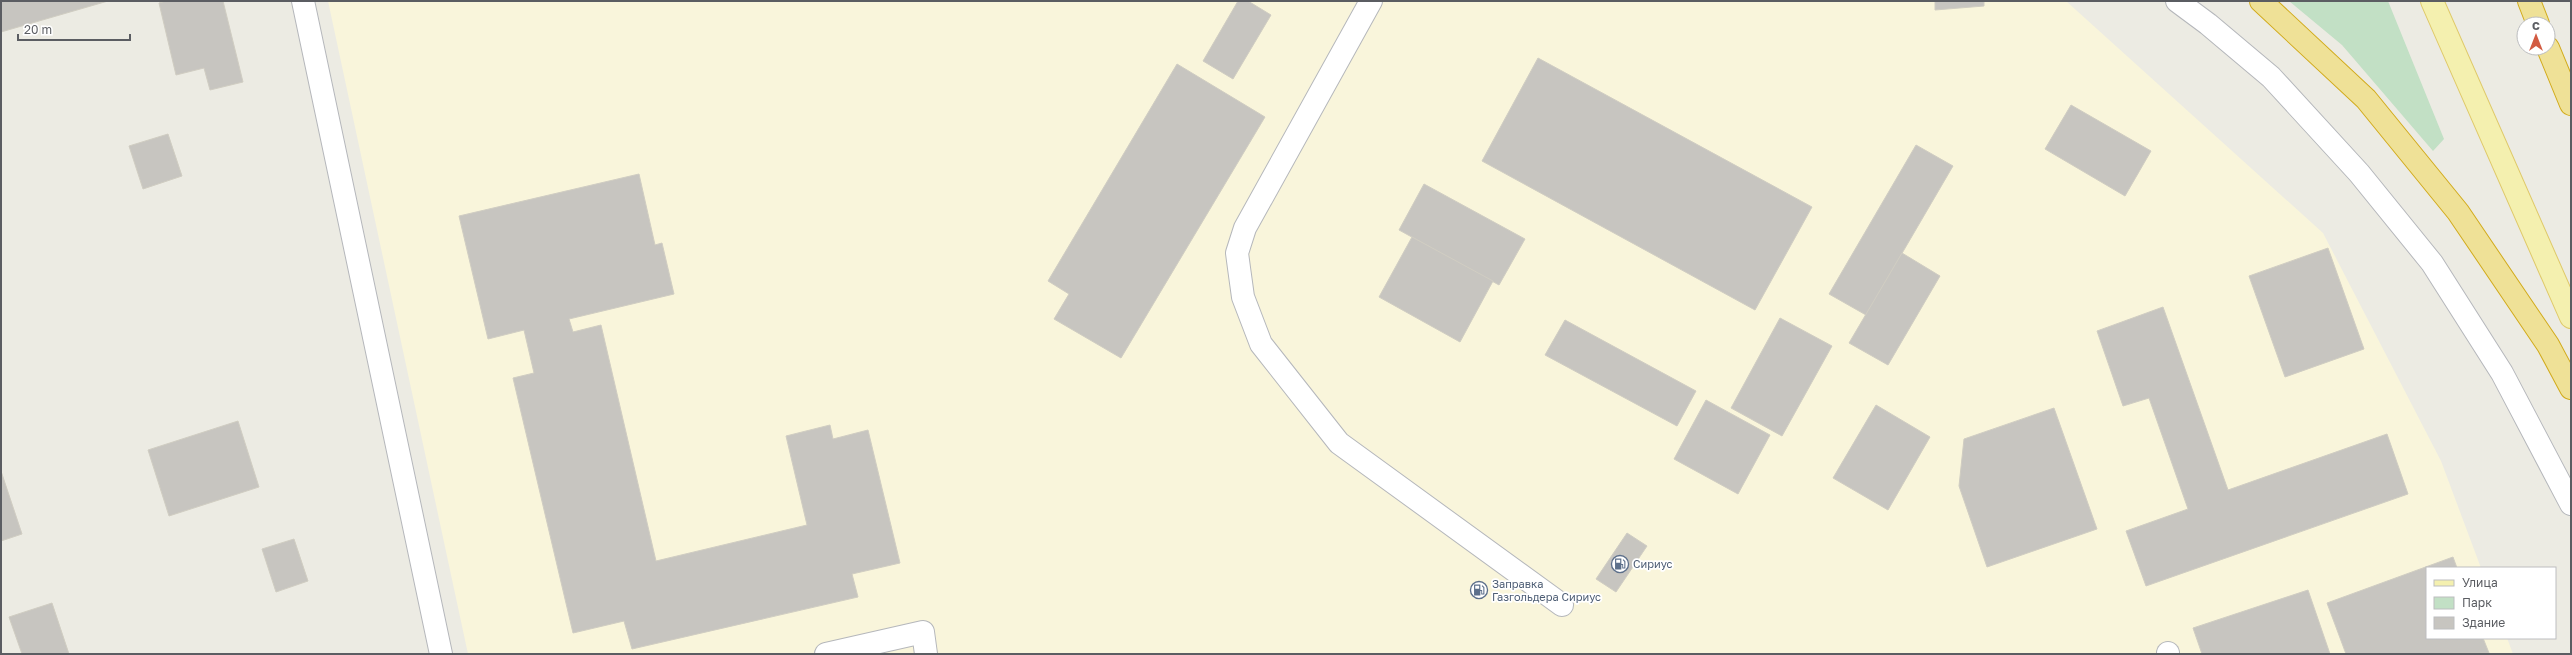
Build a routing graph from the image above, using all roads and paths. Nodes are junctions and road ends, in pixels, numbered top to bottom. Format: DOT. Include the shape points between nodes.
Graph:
graph roads {
  1 [pos="303,1"];
  2 [pos="1371,1"];
  3 [pos="2177,1"];
  4 [pos="2261,1"];
  5 [pos="2432,1"];
  6 [pos="2528,1"];
  7 [pos="2535,16"];
  8 [pos="2551,56"];
  9 [pos="2571,104"];
  10 [pos="2571,317"];
  11 [pos="2571,388"];
  12 [pos="2571,504"];
  13 [pos="1562,605"];
  14 [pos="441,654"];
  15 [pos="826,654"];
  16 [pos="926,654"];
  1 -- 14 [label="lane"];
  2 -- 13 [label="lane" via="1245,228 1238,253 1244,298 1261,344 1339,443"];
  3 -- 12 [label="lane" via="2271,77 2358,173 2432,263 2502,373"];
  4 -- 11 [label="highway" via="2366,99 2453,206 2548,345"];
  5 -- 10 [label="main road"];
  6 -- 7 [label="highway"];
  8 -- 9 [label="highway"];
  15 -- 16 [label="lane" via="923,632"];
}
